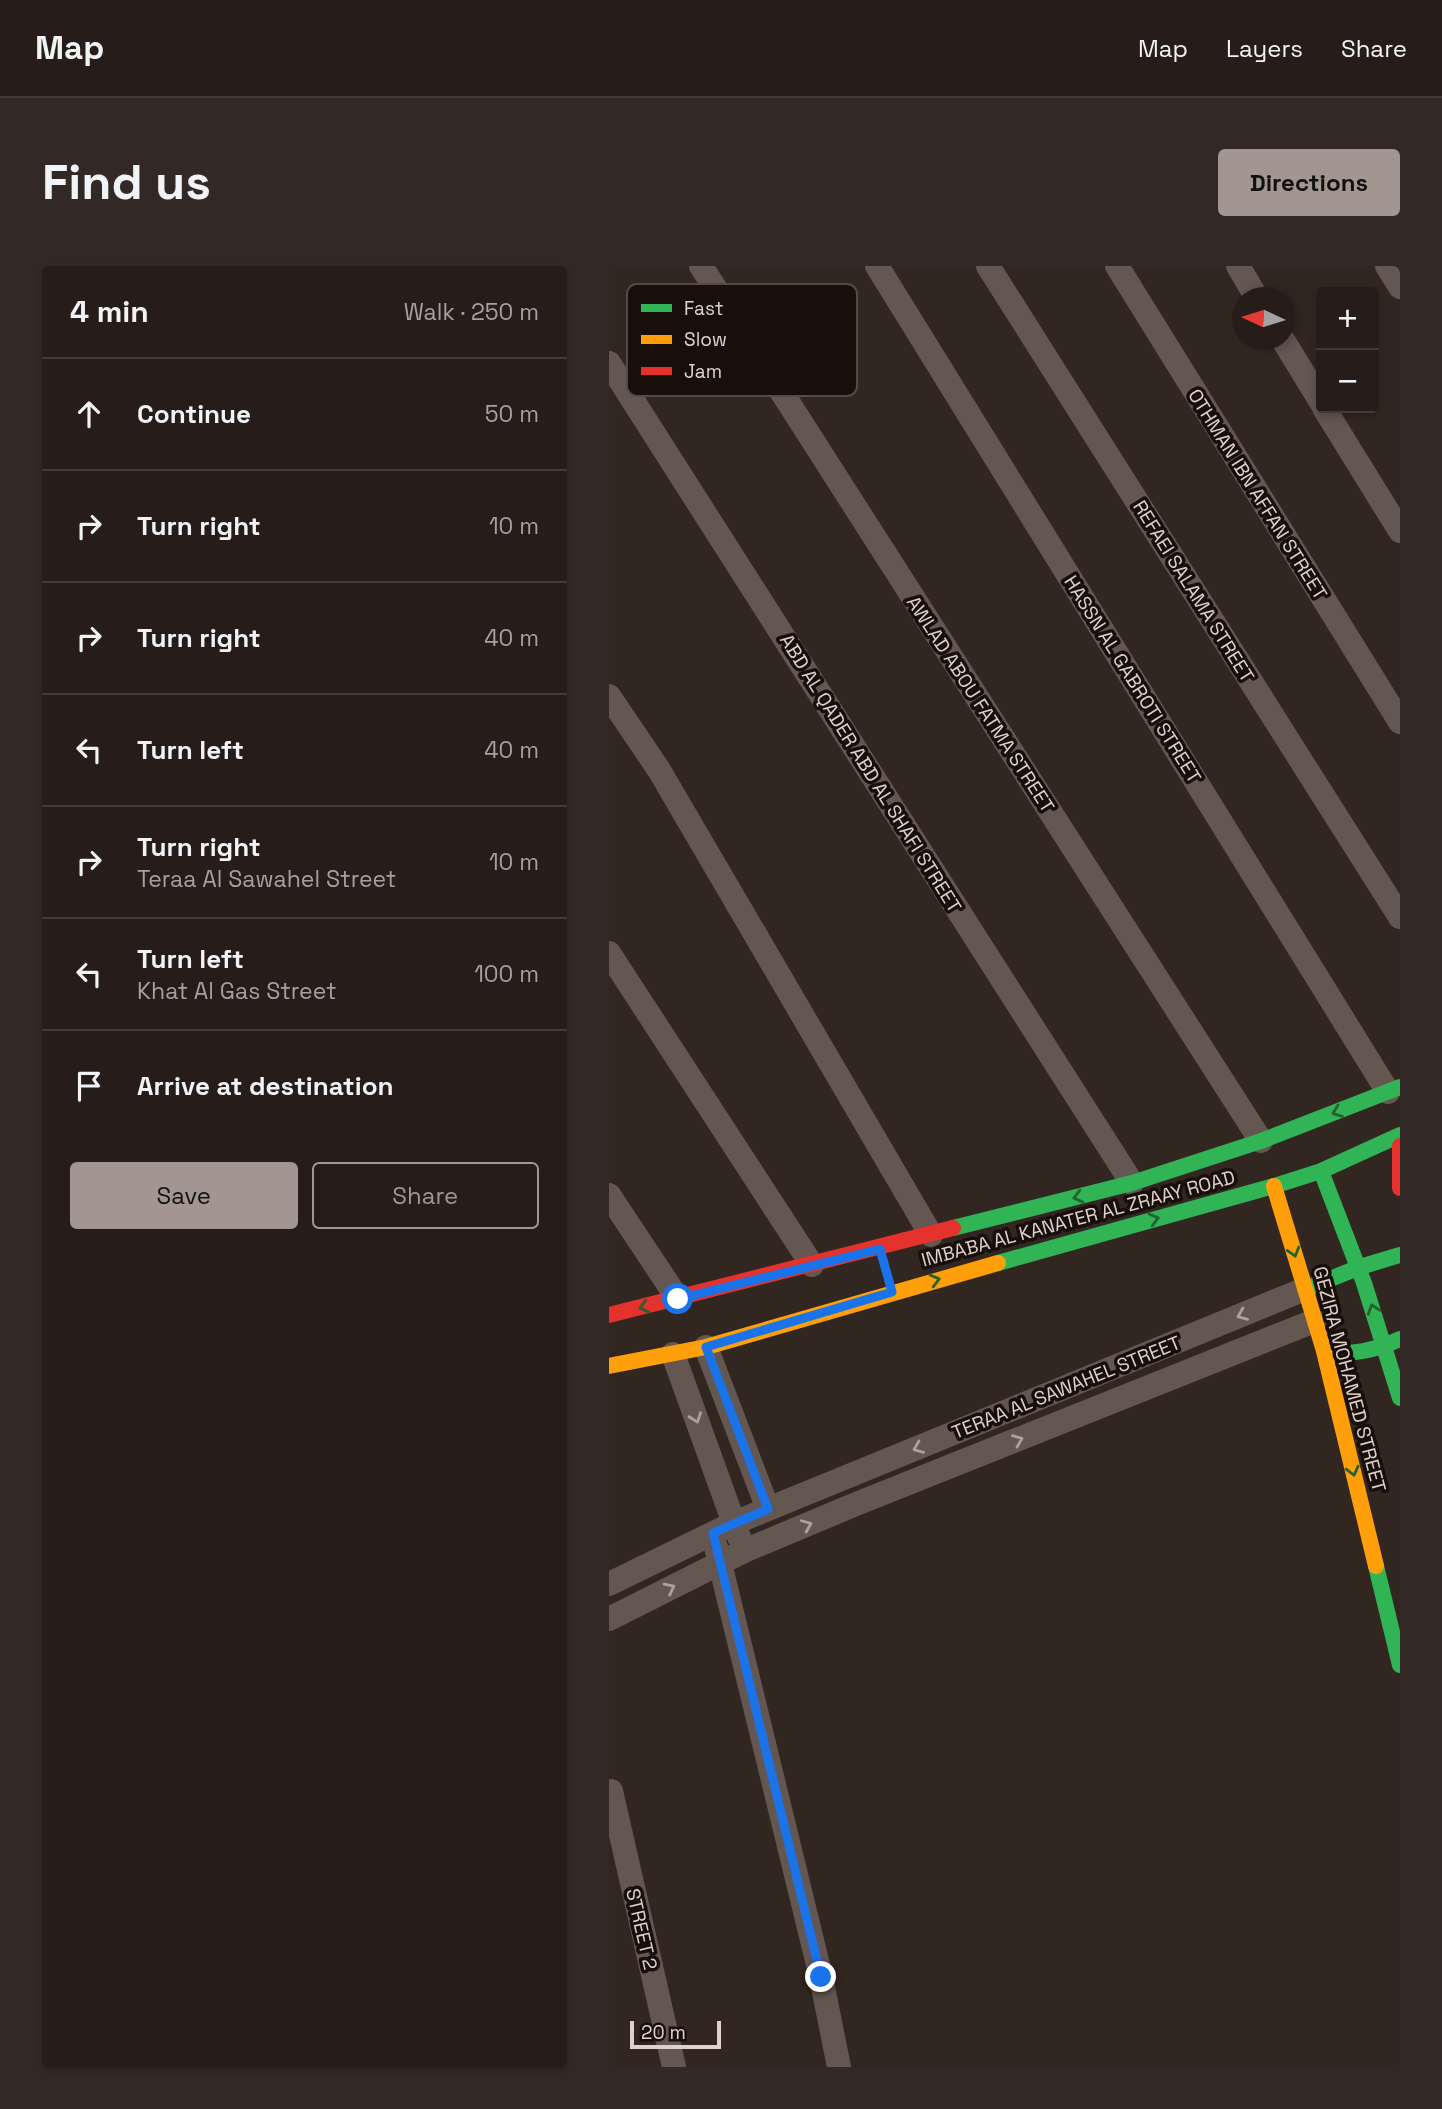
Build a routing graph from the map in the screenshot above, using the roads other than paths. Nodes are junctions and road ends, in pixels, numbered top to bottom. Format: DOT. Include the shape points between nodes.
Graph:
graph roads {
  1 [pos="701,266"];
  2 [pos="877,266"];
  3 [pos="988,266"];
  4 [pos="1117,266"];
  5 [pos="1238,266"];
  6 [pos="1387,266"];
  7 [pos="713,284"];
  8 [pos="1250,287"];
  9 [pos="1400,287"];
  10 [pos="1289,350"];
  11 [pos="609,363"];
  12 [pos="627,391"];
  13 [pos="1316,394"];
  14 [pos="630,396"];
  15 [pos="784,396"];
  16 [pos="1327,413"];
  17 [pos="1400,531"];
  18 [pos="609,696"];
  19 [pos="1400,722"];
  20 [pos="1400,917"];
  21 [pos="609,953"];
  22 [pos="1394,1089"];
  23 [pos="1400,1135"];
  24 [pos="1261,1141"];
  25 [pos="1400,1146"];
  26 [pos="1321,1171"];
  27 [pos="1132,1183"];
  28 [pos="1274,1186"];
  29 [pos="1400,1188"];
  30 [pos="609,1195"];
  31 [pos="931,1235"];
  32 [pos="1400,1255"];
  33 [pos="812,1265"];
  34 [pos="1360,1267"];
  35 [pos="1305,1289"];
  36 [pos="678,1299"];
  37 [pos="609,1315"];
  38 [pos="1314,1321"];
  39 [pos="706,1347"];
  40 [pos="1394,1350"];
  41 [pos="1324,1351"];
  42 [pos="673,1354"];
  43 [pos="609,1366"];
  44 [pos="1400,1398"];
  45 [pos="768,1509"];
  46 [pos="723,1528"];
  47 [pos="744,1551"];
  48 [pos="720,1562"];
  49 [pos="609,1584"];
  50 [pos="609,1619"];
  51 [pos="1400,1665"];
  52 [pos="611,1791"];
  53 [pos="674,2067"];
  54 [pos="839,2067"];
  1 -- 7 [label="street, AWLAD ABOU FATMA STREET"];
  2 -- 22 [label="street, HASSN AL GABROTI STREET"];
  3 -- 20 [label="street, REFAEI SALAMA STREET"];
  4 -- 19 [label="street, OTHMAN IBN AFFAN STREET"];
  5 -- 8 [label="street"];
  6 -- 9 [label="street"];
  10 -- 13 [label="street"];
  11 -- 12 [label="street, ABD AL QADER ABD AL SHAFI STREET"];
  14 -- 27 [label="street, ABD AL QADER ABD AL SHAFI STREET"];
  15 -- 24 [label="street, AWLAD ABOU FATMA STREET"];
  16 -- 17 [label="street"];
  18 -- 31 [label="street" via="659,769"];
  21 -- 33 [label="street"];
  22 -- 24 [label="main road, IMBABA AL KANATER AL ZRAAY ROAD, one-way"];
  23 -- 26 [label="main road, IMBABA AL KANATER AL ZRAAY ROAD"];
  24 -- 27 [label="main road, IMBABA AL KANATER AL ZRAAY ROAD"];
  25 -- 29 [label="main road"];
  26 -- 28 [label="main road, IMBABA AL KANATER AL ZRAAY ROAD"];
  26 -- 34 [label="main road, GEZIRA MOHAMED STREET"];
  27 -- 31 [label="main road, IMBABA AL KANATER AL ZRAAY ROAD, one-way"];
  28 -- 35 [label="main road, GEZIRA MOHAMED STREET, one-way"];
  39 -- 28 [label="main road, IMBABA AL KANATER AL ZRAAY ROAD, one-way" via="890,1286"];
  30 -- 36 [label="street"];
  31 -- 33 [label="main road, IMBABA AL KANATER AL ZRAAY ROAD" via="882,1254"];
  32 -- 34 [label="main road, TERAA AL SAWAHEL STREET"];
  33 -- 36 [label="main road, IMBABA AL KANATER AL ZRAAY ROAD"];
  34 -- 35 [label="main road, TERAA AL SAWAHEL STREET"];
  40 -- 34 [label="main road, GEZIRA MOHAMED STREET, one-way"];
  35 -- 38 [label="main road, GEZIRA MOHAMED STREET"];
  35 -- 45 [label="street, TERAA AL SAWAHEL STREET, one-way"];
  36 -- 37 [label="main road, IMBABA AL KANATER AL ZRAAY ROAD, one-way"];
  38 -- 41 [label="main road, GEZIRA MOHAMED STREET"];
  47 -- 38 [label="street, TERAA AL SAWAHEL STREET, one-way"];
  39 -- 42 [label="main road, IMBABA AL KANATER AL ZRAAY ROAD"];
  39 -- 45 [label="street"];
  40 -- 41 [label="main road" via="1361,1354"];
  40 -- 44 [label="main road, GEZIRA MOHAMED STREET"];
  41 -- 51 [label="main road, GEZIRA MOHAMED STREET, one-way"];
  42 -- 43 [label="main road, IMBABA AL KANATER AL ZRAAY ROAD"];
  42 -- 46 [label="street, one-way"];
  45 -- 46 [label="street, TERAA AL SAWAHEL STREET"];
  46 -- 47 [label="street"];
  46 -- 48 [label="street"];
  46 -- 49 [label="street, TERAA AL SAWAHEL STREET"];
  47 -- 48 [label="street, TERAA AL SAWAHEL STREET"];
  50 -- 48 [label="street, TERAA AL SAWAHEL STREET, one-way"];
  48 -- 54 [label="street"];
  52 -- 53 [label="street, STREET 2"];
}
